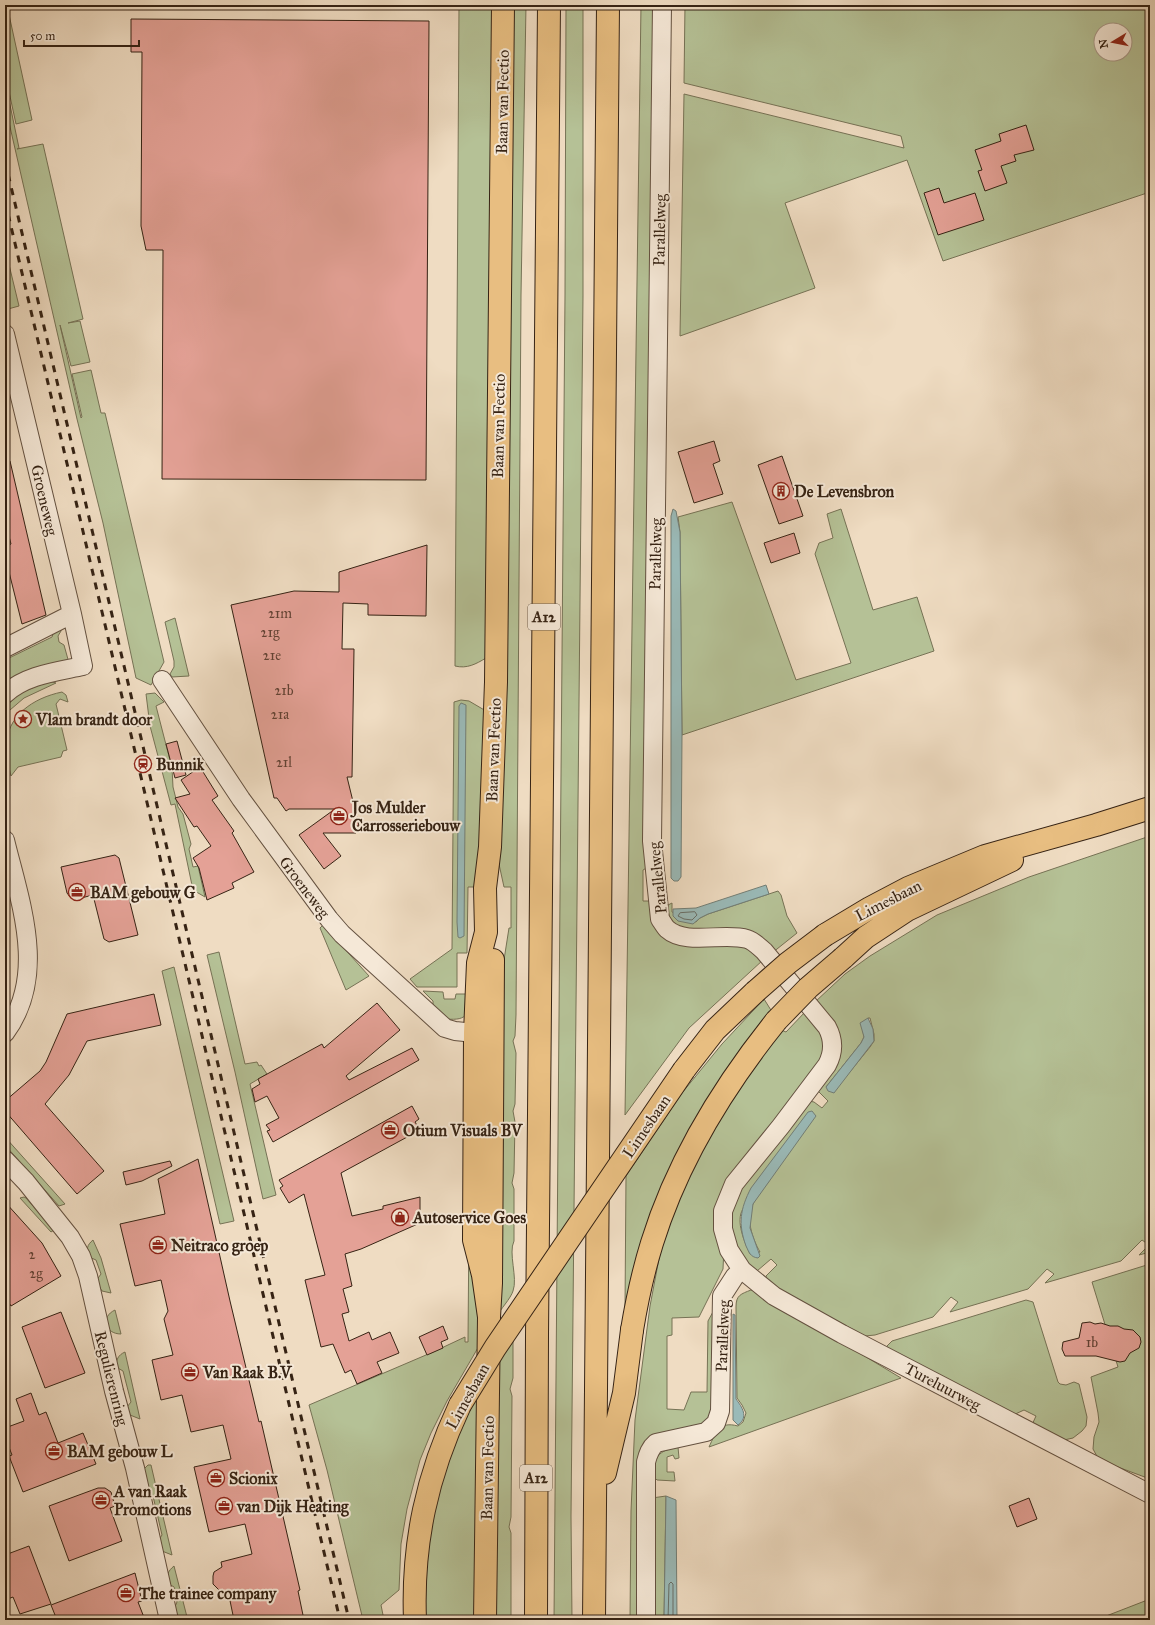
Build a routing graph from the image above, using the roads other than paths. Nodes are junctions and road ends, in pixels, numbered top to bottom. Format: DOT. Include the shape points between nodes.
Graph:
graph roads {
  1 [pos="503,5"];
  2 [pos="550,5"];
  3 [pos="608,5"];
  4 [pos="662,5"];
  5 [pos="5,334"];
  6 [pos="72,614"];
  7 [pos="5,648"];
  8 [pos="162,680"];
  9 [pos="5,694"];
  10 [pos="1150,808"];
  11 [pos="1096,825"];
  12 [pos="5,840"];
  13 [pos="490,847"];
  14 [pos="5,1033"];
  15 [pos="474,1033"];
  16 [pos="492,1047"];
  17 [pos="5,1160"];
  18 [pos="742,1270"];
  19 [pos="489,1317"];
  20 [pos="1150,1494"];
  21 [pos="596,1509"];
  22 [pos="169,1620"];
  23 [pos="415,1620"];
  24 [pos="485,1620"];
  25 [pos="536,1620"];
  26 [pos="594,1620"];
  27 [pos="646,1620"];
  1 -- 13 [label="main road, Baan van Fectio" via="496,682"];
  2 -- 25 [label="main road, A12"];
  3 -- 21 [label="main road"];
  4 -- 18 [label="street, Parallelweg" via="652,841 660,919 668,930 678,935 738,937 753,942 827,1027 832,1037 832,1053 828,1065 734,1184 723,1211 723,1229 729,1250"];
  5 -- 6 [label="street, Groeneweg"];
  6 -- 7 [label="street"];
  6 -- 9 [label="street, Groeneweg" via="83,666 34,677"];
  8 -- 15 [label="street, Groeneweg" via="241,799 342,934 445,1028"];
  10 -- 11 [label="main road, Limesbaan"];
  11 -- 21 [label="main road, Limesbaan, bridge" via="1019,857 907,910 866,937 808,988 752,1051 709,1118 681,1170 652,1243 640,1286 624,1393"];
  11 -- 23 [label="main road, Limesbaan, bridge" via="985,856 908,888 870,908 825,935 788,963 715,1030 684,1070 494,1348 460,1405 446,1435 427,1491 414,1584"];
  12 -- 14 [label="street" via="24,919 28,958 28,976 24,992 16,1015"];
  13 -- 15 [label="main road, Baan van Fectio" via="485,888 486,932 478,963"];
  13 -- 16 [label="main road, Baan van Fectio" via="494,895"];
  15 -- 16 [label="street"];
  15 -- 19 [label="main road, Baan van Fectio" via="474,1240 483,1275"];
  16 -- 19 [label="main road, Baan van Fectio"];
  17 -- 22 [label="street, Regulierenring" via="26,1182 82,1256 135,1468"];
  18 -- 20 [label="street, Tureluurweg" via="774,1296 842,1334"];
  18 -- 27 [label="street, Parallelweg" via="722,1296 720,1411 716,1423 706,1432 656,1442 648,1454"];
  19 -- 24 [label="main road, Baan van Fectio"];
  21 -- 26 [label="main road"];
}
